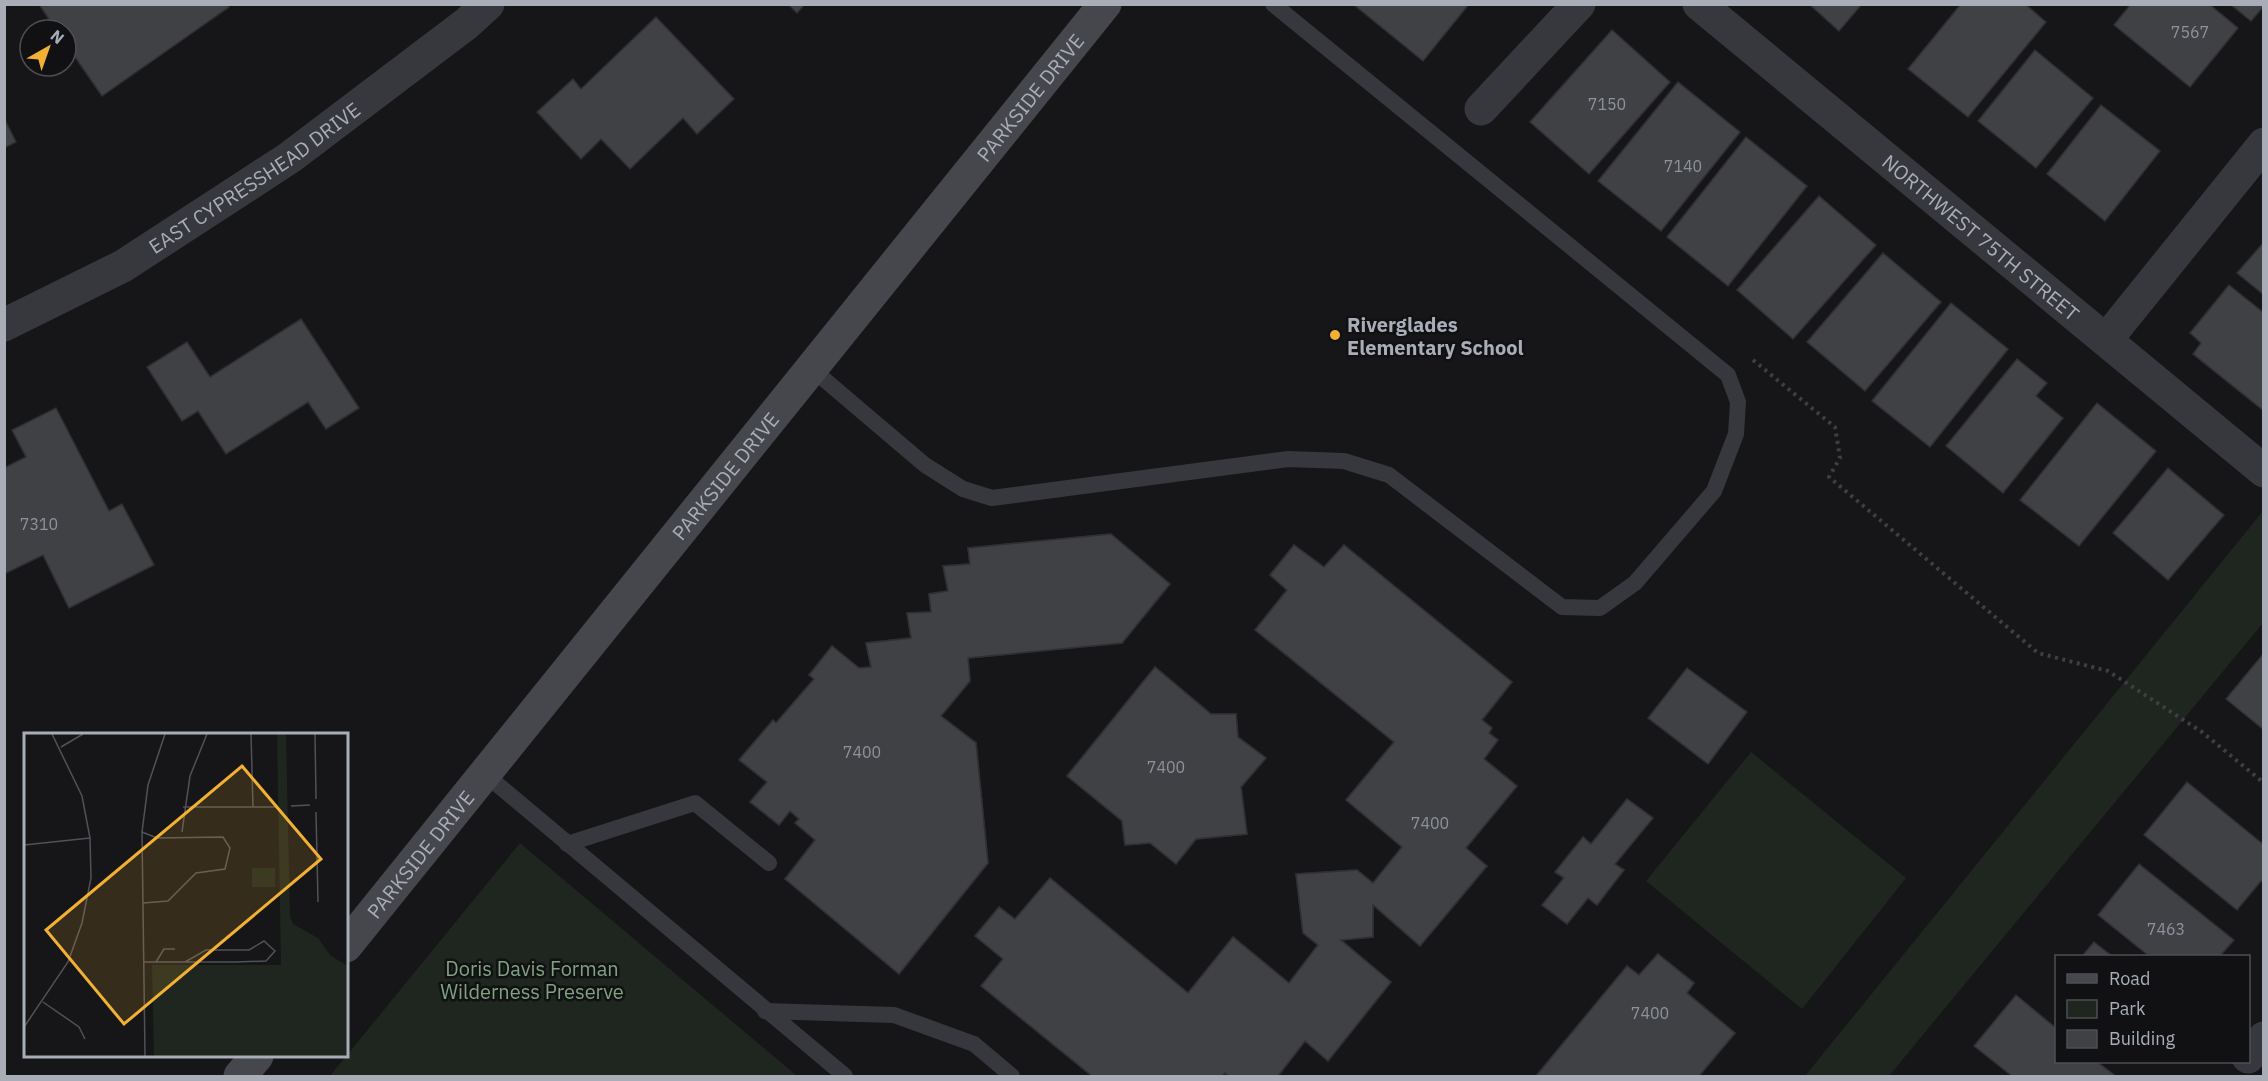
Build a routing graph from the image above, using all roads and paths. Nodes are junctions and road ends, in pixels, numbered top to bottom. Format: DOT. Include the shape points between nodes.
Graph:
graph roads {
  1 [pos="488,4"];
  2 [pos="1105,4"];
  3 [pos="1579,4"];
  4 [pos="1699,4"];
  5 [pos="1271,6"];
  6 [pos="1481,109"];
  7 [pos="2264,144"];
  8 [pos="4,325"];
  9 [pos="2106,340"];
  10 [pos="1752,359"];
  11 [pos="812,369"];
  12 [pos="2264,471"];
  13 [pos="485,774"];
  14 [pos="2264,783"];
  15 [pos="567,844"];
  16 [pos="770,863"];
  17 [pos="348,944"];
  18 [pos="765,1011"];
  19 [pos="2264,1038"];
  20 [pos="2250,1055"];
  21 [pos="256,1057"];
  22 [pos="2244,1063"];
  23 [pos="240,1077"];
  24 [pos="845,1077"];
  25 [pos="1012,1077"];
  26 [pos="2233,1077"];
  1 -- 8 [label="street, EAST CYPRESSHEAD DRIVE" via="289,158 123,266"];
  2 -- 11 [label="street, PARKSIDE DRIVE"];
  3 -- 6 [label="street"];
  4 -- 9 [label="street, NORTHWEST 75TH STREET"];
  5 -- 11 [label="lane" via="1728,375 1738,402 1736,434 1714,491 1635,583 1600,608 1562,607 1389,475 1344,461 1288,459 992,498 963,489 925,465"];
  7 -- 9 [label="street"];
  9 -- 12 [label="street, NORTHWEST 75TH STREET"];
  10 -- 14 [label="path" via="1835,427 1840,458 1829,477 2038,653 2108,671 2202,732"];
  11 -- 13 [label="street, PARKSIDE DRIVE"];
  13 -- 15 [label="lane"];
  13 -- 17 [label="street, PARKSIDE DRIVE"];
  15 -- 16 [label="lane" via="695,803"];
  15 -- 18 [label="lane"];
  18 -- 24 [label="lane"];
  18 -- 25 [label="lane" via="894,1016 974,1044"];
  19 -- 20 [label="street"];
  21 -- 23 [label="street"];
  22 -- 26 [label="street"];
}
